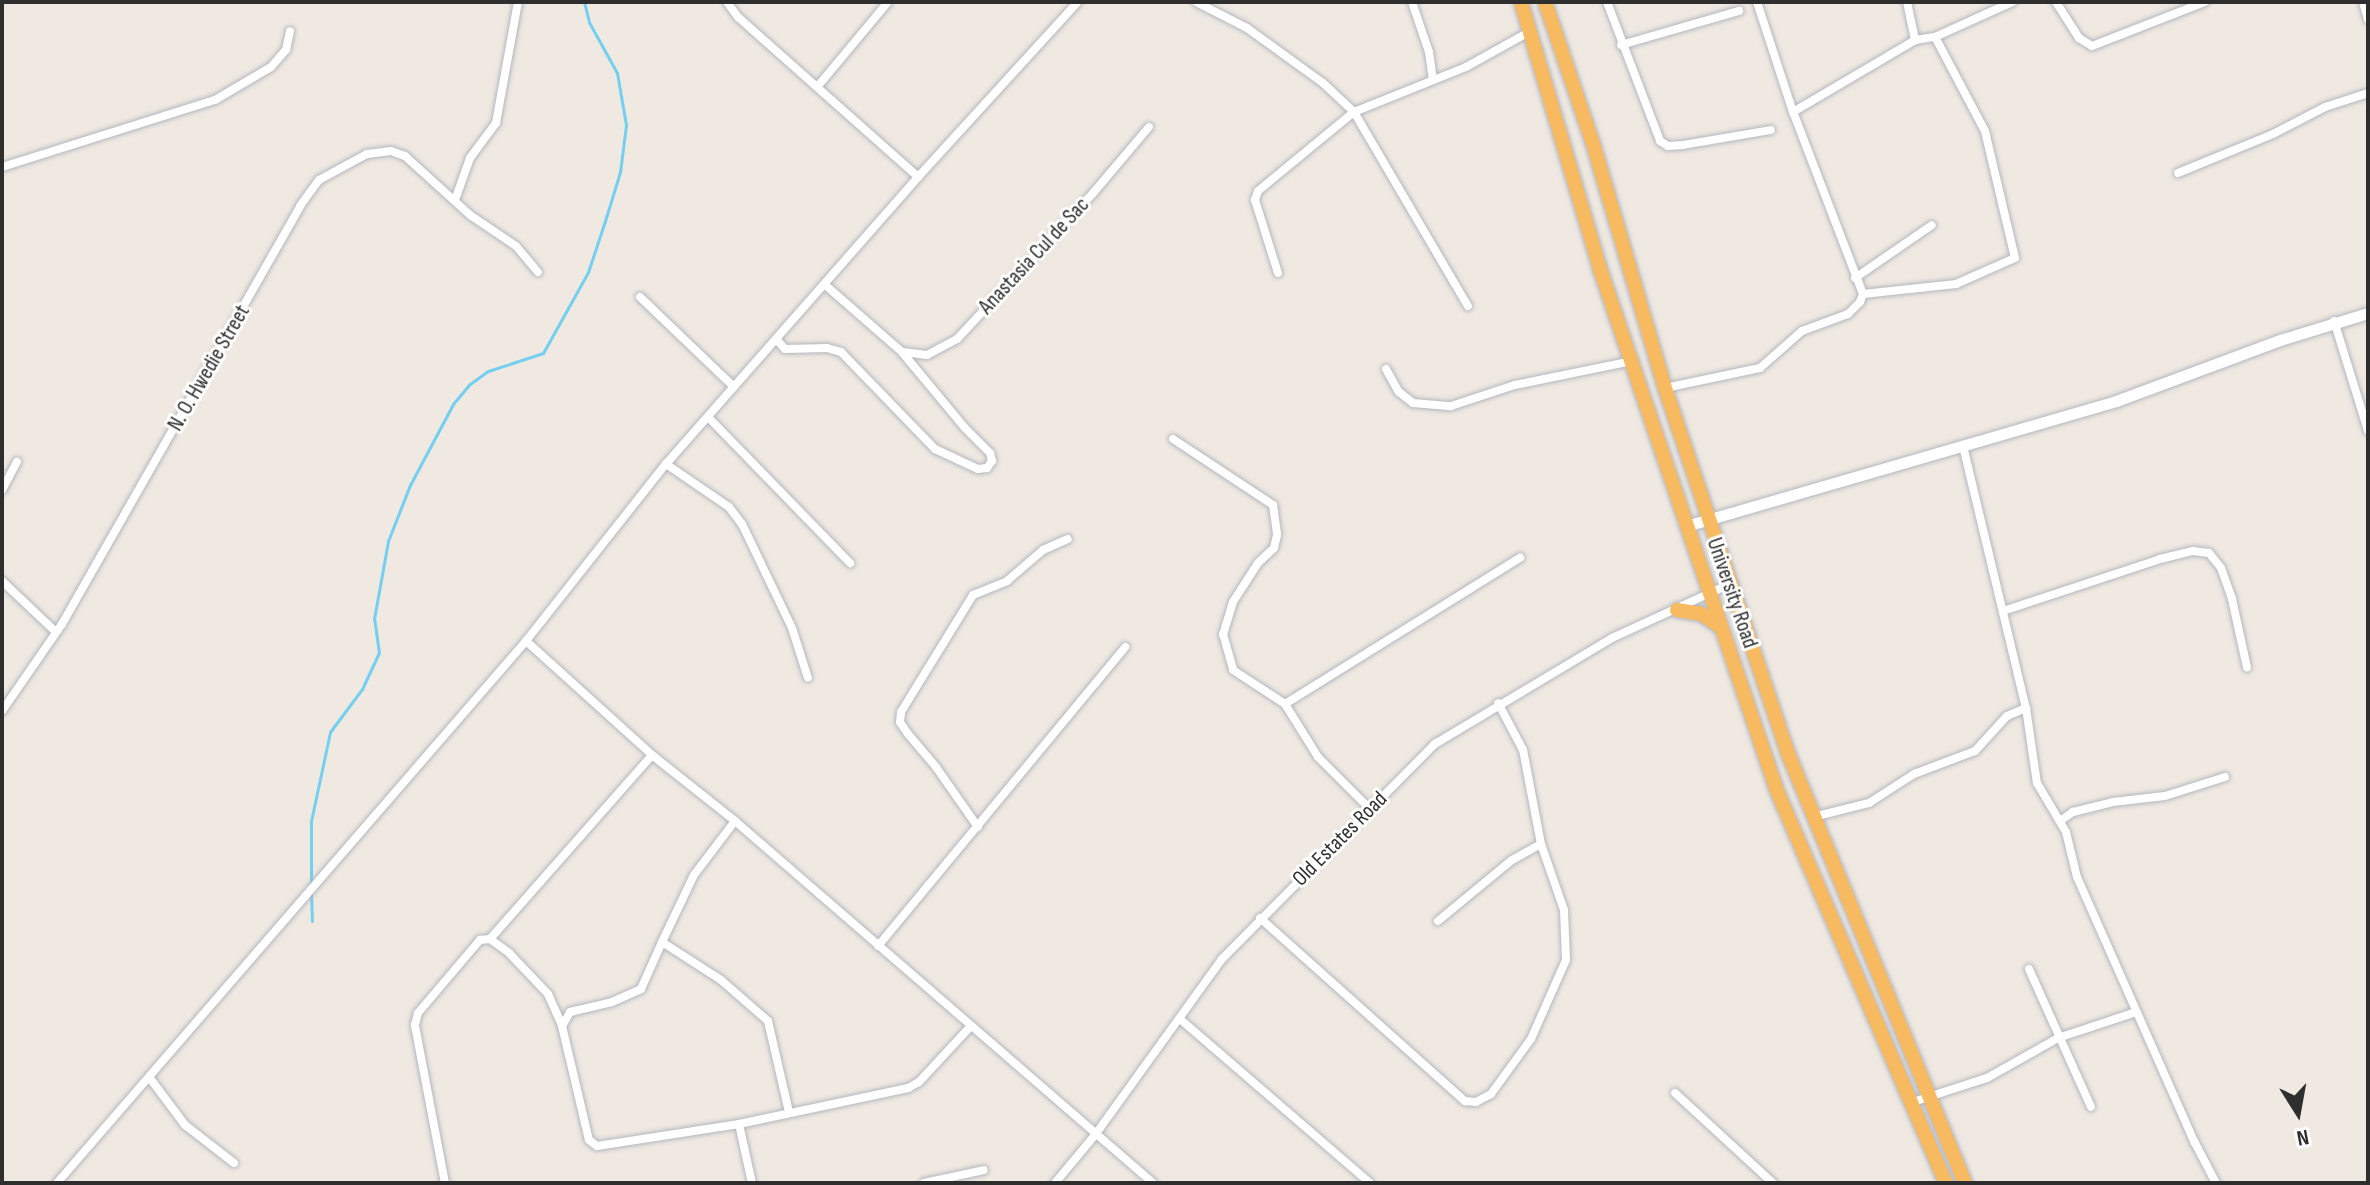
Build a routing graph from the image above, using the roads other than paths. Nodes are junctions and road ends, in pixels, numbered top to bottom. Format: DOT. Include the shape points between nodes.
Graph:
graph roads {
  1 [pos="518,2"];
  2 [pos="727,2"];
  3 [pos="888,2"];
  4 [pos="1078,2"];
  5 [pos="1196,2"];
  6 [pos="1412,2"];
  7 [pos="1521,2"];
  8 [pos="1545,2"];
  9 [pos="1607,2"];
  10 [pos="1757,2"];
  11 [pos="1907,2"];
  12 [pos="2012,2"];
  13 [pos="2056,2"];
  14 [pos="2205,2"];
  15 [pos="2363,2"];
  16 [pos="1739,11"];
  17 [pos="2368,19"];
  18 [pos="290,31"];
  19 [pos="1529,32"];
  20 [pos="1935,37"];
  21 [pos="1915,40"];
  22 [pos="1621,45"];
  23 [pos="1433,80"];
  24 [pos="818,86"];
  25 [pos="2368,93"];
  26 [pos="1354,112"];
  27 [pos="1793,112"];
  28 [pos="1149,127"];
  29 [pos="1771,130"];
  30 [pos="2,167"];
  31 [pos="2178,173"];
  32 [pos="918,177"];
  33 [pos="455,200"];
  34 [pos="1932,225"];
  35 [pos="538,272"];
  36 [pos="1278,273"];
  37 [pos="1855,278"];
  38 [pos="824,284"];
  39 [pos="1863,294"];
  40 [pos="640,297"];
  41 [pos="1468,306"];
  42 [pos="2368,313"];
  43 [pos="2334,321"];
  44 [pos="776,339"];
  45 [pos="902,352"];
  46 [pos="1632,361"];
  47 [pos="1386,369"];
  48 [pos="734,387"];
  49 [pos="1665,388"];
  50 [pos="708,417"];
  51 [pos="2368,431"];
  52 [pos="1173,439"];
  53 [pos="1963,446"];
  54 [pos="17,462"];
  55 [pos="666,464"];
  56 [pos="2,490"];
  57 [pos="1709,519"];
  58 [pos="1686,526"];
  59 [pos="1068,539"];
  60 [pos="1520,558"];
  61 [pos="850,563"];
  62 [pos="2,581"];
  63 [pos="1730,584"];
  64 [pos="1710,593"];
  65 [pos="1677,610"];
  66 [pos="2003,611"];
  67 [pos="1721,627"];
  68 [pos="56,632"];
  69 [pos="526,641"];
  70 [pos="1125,647"];
  71 [pos="2247,667"];
  72 [pos="808,678"];
  73 [pos="1498,703"];
  74 [pos="1285,704"];
  75 [pos="2026,708"];
  76 [pos="2,711"];
  77 [pos="652,755"];
  78 [pos="2225,777"];
  79 [pos="1371,810"];
  80 [pos="1813,817"];
  81 [pos="735,821"];
  82 [pos="2060,821"];
  83 [pos="978,827"];
  84 [pos="1541,844"];
  85 [pos="1260,918"];
  86 [pos="1438,921"];
  87 [pos="490,939"];
  88 [pos="662,942"];
  89 [pos="878,946"];
  90 [pos="2029,969"];
  91 [pos="2136,1012"];
  92 [pos="1180,1019"];
  93 [pos="562,1026"];
  94 [pos="970,1027"];
  95 [pos="2058,1038"];
  96 [pos="149,1077"];
  97 [pos="1675,1093"];
  98 [pos="1930,1096"];
  99 [pos="1913,1102"];
  100 [pos="2091,1107"];
  101 [pos="789,1112"];
  102 [pos="739,1124"];
  103 [pos="1095,1135"];
  104 [pos="234,1163"];
  105 [pos="984,1170"];
  106 [pos="57,1183"];
  107 [pos="445,1183"];
  108 [pos="752,1183"];
  109 [pos="924,1183"];
  110 [pos="1055,1183"];
  111 [pos="1153,1183"];
  112 [pos="1370,1183"];
  113 [pos="1773,1183"];
  114 [pos="1946,1183"];
  115 [pos="1965,1183"];
  116 [pos="2216,1183"];
  1 -- 33 [label="street" via="496,123 470,158"];
  2 -- 24 [label="street"];
  3 -- 24 [label="street"];
  4 -- 32 [label="street"];
  5 -- 26 [label="street" via="1247,28"];
  6 -- 23 [label="street"];
  7 -- 19 [label="highway, University Road"];
  8 -- 49 [label="highway, University Road"];
  9 -- 22 [label="street"];
  10 -- 27 [label="street"];
  11 -- 21 [label="street"];
  12 -- 20 [label="street"];
  13 -- 14 [label="street" via="2079,38 2092,46"];
  15 -- 17 [label="street"];
  16 -- 22 [label="street"];
  18 -- 30 [label="street" via="286,50 271,67 215,100"];
  19 -- 23 [label="street"];
  19 -- 46 [label="highway, University Road"];
  20 -- 21 [label="street"];
  20 -- 39 [label="street" via="1985,131 2015,258 1956,284"];
  21 -- 27 [label="street"];
  22 -- 29 [label="street" via="1660,141 1668,146"];
  23 -- 26 [label="street"];
  24 -- 32 [label="street"];
  25 -- 31 [label="street"];
  26 -- 36 [label="street" via="1255,195"];
  26 -- 41 [label="street"];
  27 -- 37 [label="street"];
  28 -- 45 [label="street, Anastasia Cul de Sac" via="957,339 927,355"];
  32 -- 38 [label="street"];
  33 -- 35 [label="street, N. O. Hwedie Street" via="516,246"];
  33 -- 68 [label="street, N. O. Hwedie Street" via="405,156 391,151 367,154 319,180"];
  34 -- 37 [label="street"];
  37 -- 39 [label="street"];
  38 -- 44 [label="street"];
  38 -- 45 [label="street"];
  39 -- 49 [label="street" via="1848,314 1802,331 1760,368"];
  40 -- 48 [label="street"];
  42 -- 43 [label="street"];
  43 -- 51 [label="street"];
  43 -- 53 [label="street" via="2116,401"];
  44 -- 45 [label="street" via="785,349 841,352 935,449 978,469 987,468 990,453"];
  44 -- 48 [label="street"];
  46 -- 47 [label="street" via="1515,385 1451,406 1413,403 1399,392"];
  46 -- 58 [label="highway, University Road"];
  48 -- 50 [label="street"];
  49 -- 57 [label="highway, University Road"];
  50 -- 55 [label="street"];
  50 -- 61 [label="street"];
  52 -- 74 [label="street" via="1273,505 1274,548 1233,602 1223,634 1233,670"];
  53 -- 57 [label="street"];
  53 -- 66 [label="street"];
  54 -- 56 [label="street"];
  55 -- 69 [label="street"];
  55 -- 72 [label="street" via="729,507 742,524 792,628"];
  57 -- 58 [label="street"];
  57 -- 63 [label="highway, University Road"];
  58 -- 64 [label="highway, University Road"];
  59 -- 83 [label="street" via="1043,550 1007,581 973,595 901,712 908,734"];
  60 -- 74 [label="street"];
  62 -- 68 [label="street"];
  63 -- 64 [label="street, Old Estates Road"];
  63 -- 80 [label="highway, University Road"];
  64 -- 65 [label="street, Old Estates Road"];
  64 -- 67 [label="highway, University Road"];
  65 -- 67 [label="highway" via="1701,614"];
  65 -- 73 [label="street, Old Estates Road" via="1612,638"];
  66 -- 71 [label="street" via="2160,559 2209,553 2221,568 2232,599"];
  66 -- 75 [label="street"];
  67 -- 99 [label="highway, University Road" via="1777,791"];
  68 -- 76 [label="street, N. O. Hwedie Street"];
  69 -- 77 [label="street"];
  69 -- 96 [label="street"];
  70 -- 83 [label="street"];
  73 -- 79 [label="street, Old Estates Road" via="1435,744"];
  73 -- 84 [label="street" via="1523,750"];
  74 -- 79 [label="street" via="1318,757"];
  75 -- 80 [label="street" via="2007,716 1975,751 1914,774 1869,803"];
  75 -- 82 [label="street" via="2037,783"];
  77 -- 81 [label="street"];
  77 -- 87 [label="street"];
  78 -- 82 [label="street" via="2165,796 2073,812"];
  79 -- 85 [label="street, Old Estates Road"];
  80 -- 98 [label="highway, University Road"];
  81 -- 88 [label="street" via="694,875"];
  81 -- 89 [label="street"];
  82 -- 91 [label="street" via="2077,877"];
  83 -- 89 [label="street"];
  84 -- 85 [label="street" via="1564,910 1566,960 1531,1039 1491,1094 1476,1102 1465,1101"];
  84 -- 86 [label="street" via="1512,860"];
  85 -- 92 [label="street, Old Estates Road" via="1222,959"];
  87 -- 93 [label="street" via="541,983"];
  87 -- 107 [label="street" via="480,940 418,1013 415,1025"];
  88 -- 93 [label="street" via="641,989 570,1012"];
  88 -- 101 [label="street" via="721,980 768,1021"];
  89 -- 94 [label="street"];
  90 -- 95 [label="street"];
  91 -- 95 [label="street"];
  91 -- 116 [label="street"];
  92 -- 103 [label="street, Old Estates Road"];
  92 -- 112 [label="street"];
  93 -- 102 [label="street" via="593,1144"];
  94 -- 101 [label="street" via="914,1085"];
  94 -- 103 [label="street"];
  95 -- 98 [label="street" via="1987,1078"];
  95 -- 100 [label="street"];
  96 -- 104 [label="street" via="185,1125"];
  96 -- 106 [label="street"];
  97 -- 113 [label="street"];
  98 -- 99 [label="street"];
  98 -- 115 [label="highway, University Road"];
  99 -- 114 [label="highway, University Road"];
  101 -- 102 [label="street"];
  102 -- 108 [label="street"];
  103 -- 110 [label="street, Old Estates Road"];
  103 -- 111 [label="street"];
  105 -- 109 [label="street"];
}
